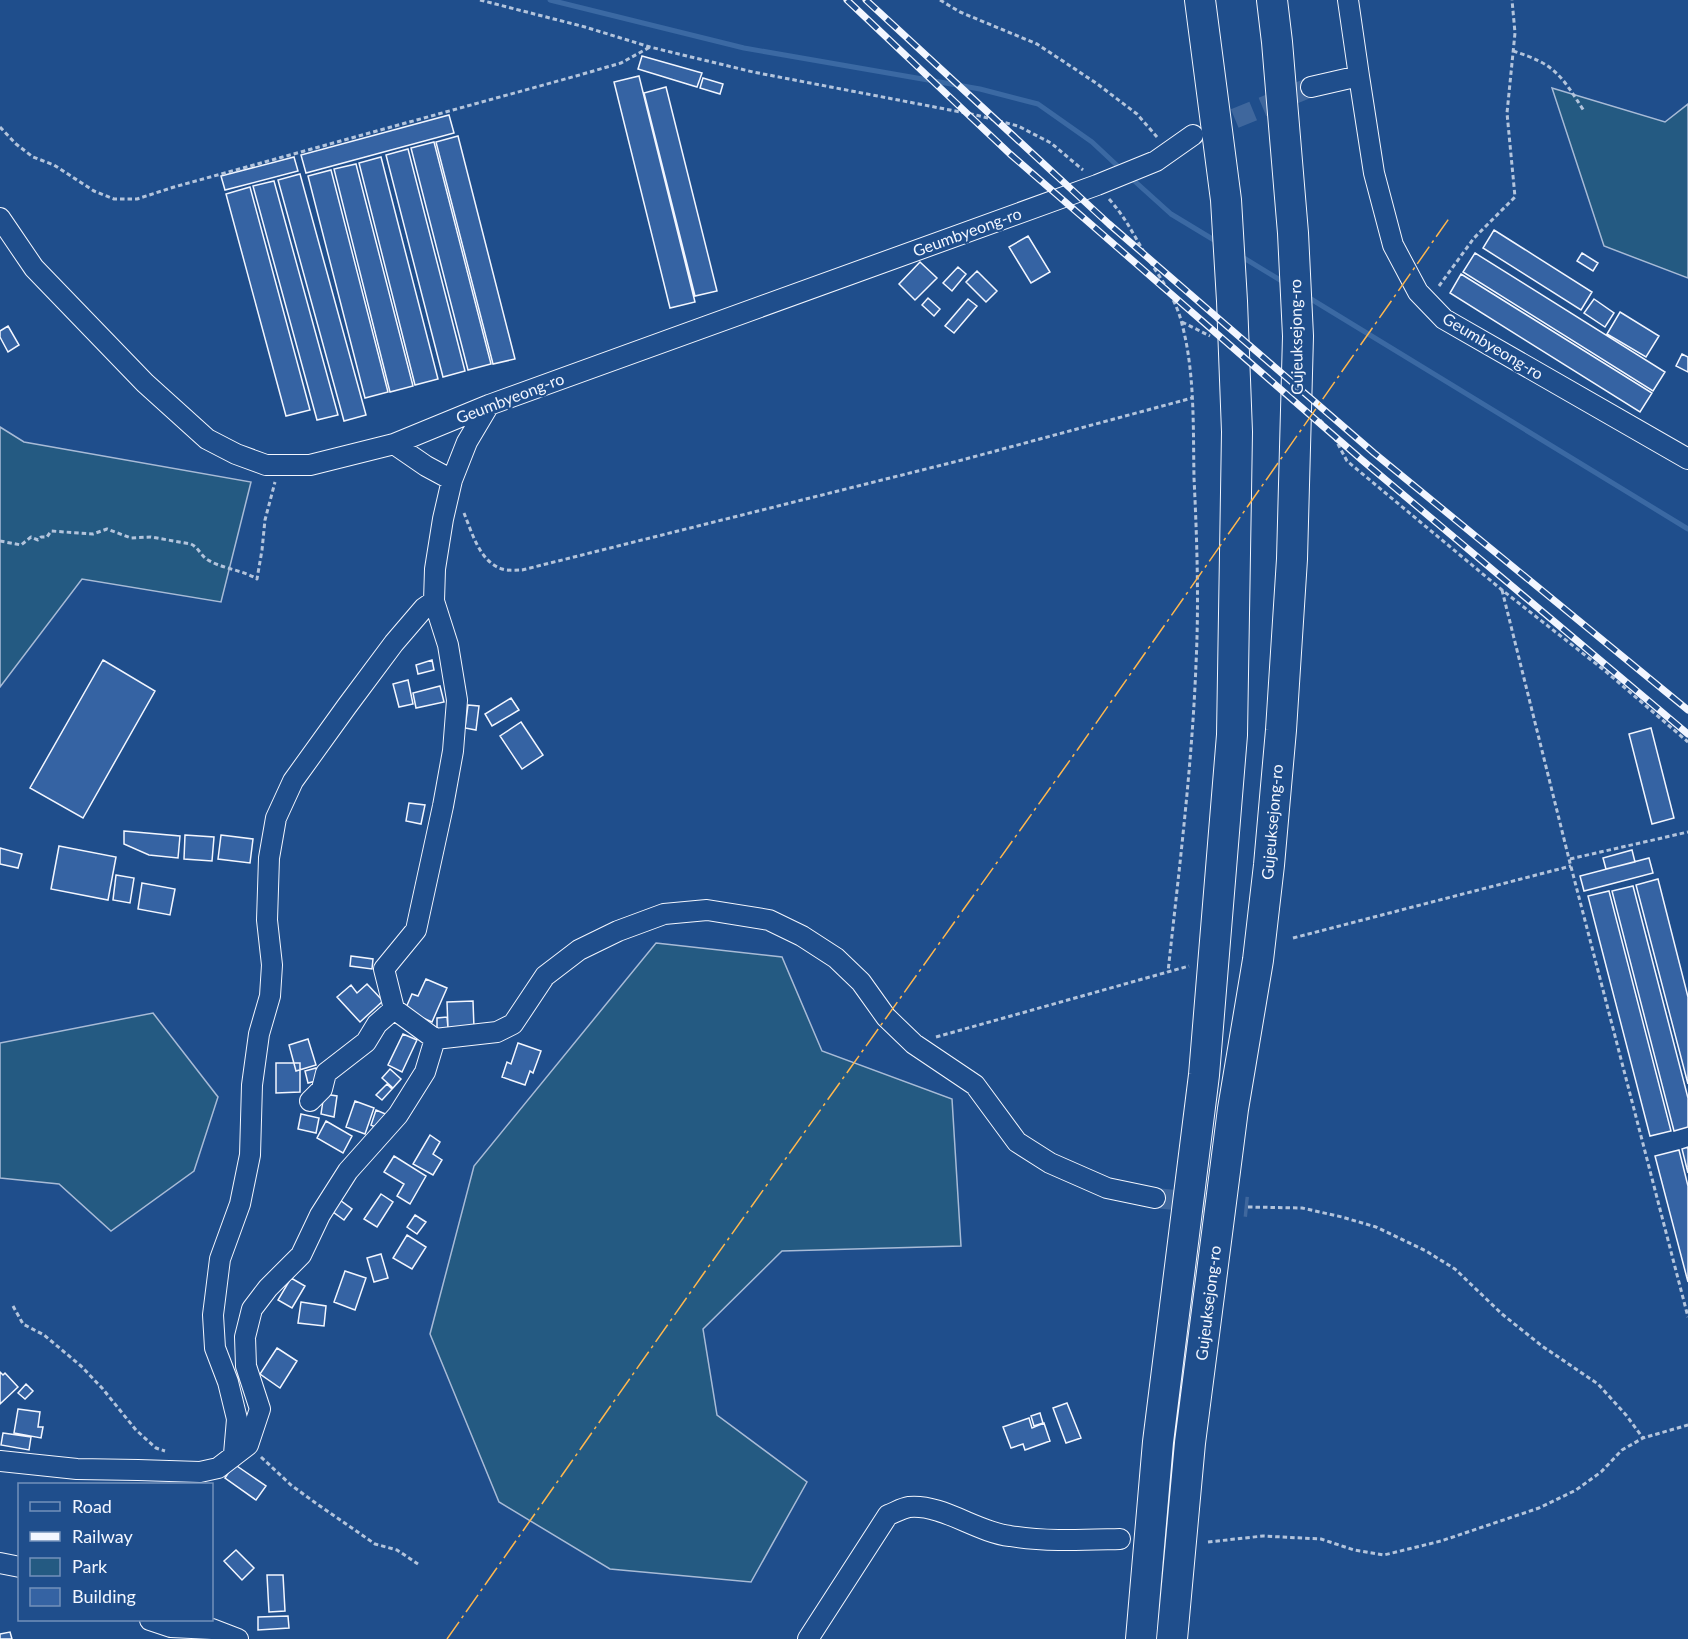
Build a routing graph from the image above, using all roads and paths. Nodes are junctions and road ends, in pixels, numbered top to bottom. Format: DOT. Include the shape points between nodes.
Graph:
graph roads {
  1 [pos="480,0"];
  2 [pos="940,0"];
  3 [pos="1200,0"];
  4 [pos="1272,0"];
  5 [pos="1348,0"];
  6 [pos="1512,0"];
  7 [pos="650,46"];
  8 [pos="1513,51"];
  9 [pos="1359,76"];
  10 [pos="1311,87"];
  11 [pos="1584,111"];
  12 [pos="0,127"];
  13 [pos="1193,135"];
  14 [pos="1162,156"];
  15 [pos="1097,185"];
  16 [pos="0,218"];
  17 [pos="1429,303"];
  18 [pos="1182,322"];
  19 [pos="1211,337"];
  20 [pos="1192,398"];
  21 [pos="489,405"];
  22 [pos="1318,417"];
  23 [pos="394,444"];
  24 [pos="1688,459"];
  25 [pos="279,465"];
  26 [pos="452,480"];
  27 [pos="464,513"];
  28 [pos="0,541"];
  29 [pos="1502,590"];
  30 [pos="434,601"];
  31 [pos="1688,742"];
  32 [pos="1688,832"];
  33 [pos="1569,859"];
  34 [pos="1571,866"];
  35 [pos="1293,938"];
  36 [pos="1194,965"];
  37 [pos="1168,972"];
  38 [pos="394,1008"];
  39 [pos="435,1039"];
  40 [pos="914,1044"];
  41 [pos="310,1101"];
  42 [pos="1155,1198"];
  43 [pos="1248,1207"];
  44 [pos="13,1306"];
  45 [pos="1688,1317"];
  46 [pos="1688,1425"];
  47 [pos="1643,1438"];
  48 [pos="239,1451"];
  49 [pos="167,1452"];
  50 [pos="0,1461"];
  51 [pos="1120,1539"];
  52 [pos="1208,1542"];
  53 [pos="0,1563"];
  54 [pos="418,1564"];
  55 [pos="18,1567"];
  56 [pos="153,1621"];
  57 [pos="238,1639"];
  58 [pos="808,1639"];
  59 [pos="1141,1639"];
  60 [pos="1172,1639"];
  1 -- 7 [label="path"];
  2 -- 14 [label="path" via="1037,44 1096,83 1137,114"];
  3 -- 59 [label="highway, Gujeuksejong-ro" via="1226,200 1232,301 1237,432 1232,735 1204,1075 1158,1442"];
  4 -- 60 [label="highway, Gujeuksejong-ro" via="1299,336 1292,559 1269,865 1190,1443"];
  5 -- 9 [label="street, Geumbyeong-ro"];
  6 -- 8 [label="path"];
  7 -- 12 [label="path" via="621,63 137,199 114,200 94,192 54,165 33,157"];
  7 -- 15 [label="path" via="753,72 1018,126 1051,142"];
  8 -- 11 [label="path" via="1534,57 1561,76"];
  8 -- 17 [label="path" via="1507,113 1515,197 1474,238"];
  9 -- 10 [label="street"];
  9 -- 17 [label="street, Geumbyeong-ro" via="1374,173 1393,245 1418,292"];
  13 -- 14 [label="street"];
  14 -- 15 [label="street, Geumbyeong-ro"];
  15 -- 18 [label="path" via="1123,215 1165,284"];
  15 -- 21 [label="street, Geumbyeong-ro"];
  16 -- 25 [label="street, Geumbyeong-ro" via="34,268 145,383 207,439 266,465"];
  17 -- 24 [label="street, Geumbyeong-ro" via="1452,324"];
  18 -- 19 [label="path"];
  18 -- 20 [label="path"];
  20 -- 27 [label="path" via="522,570 502,569 486,558"];
  20 -- 37 [label="path" via="1198,597 1196,665"];
  21 -- 23 [label="street, Geumbyeong-ro"];
  21 -- 26 [label="street" via="467,442"];
  22 -- 29 [label="path" via="1347,461"];
  23 -- 25 [label="street, Geumbyeong-ro" via="310,465"];
  23 -- 26 [label="street"];
  25 -- 28 [label="path" via="265,520 257,579 219,566 191,544 131,538 107,529 93,534 51,531 47,537 31,537 21,545"];
  26 -- 30 [label="street" via="435,569"];
  29 -- 31 [label="path" via="1605,670"];
  29 -- 33 [label="path"];
  30 -- 38 [label="street" via="457,700 453,751 416,930 384,969"];
  30 -- 48 [label="street" via="394,643 340,715 293,781 276,818 269,858 270,996 259,1034 252,1085 250,1155 240,1204 220,1259 213,1315 215,1348 237,1419"];
  32 -- 33 [label="path"];
  33 -- 34 [label="path"];
  34 -- 35 [label="path"];
  34 -- 45 [label="path"];
  36 -- 37 [label="path"];
  37 -- 40 [label="path"];
  38 -- 39 [label="street"];
  38 -- 41 [label="street" via="366,1042 326,1073 322,1089"];
  39 -- 40 [label="street" via="497,1032 513,1024 545,976 579,950 664,914 707,910 769,920 836,958"];
  39 -- 48 [label="street" via="425,1072 398,1115 348,1171 301,1255 252,1309 245,1337 246,1366 260,1408 248,1445"];
  40 -- 42 [label="street" via="975,1084 1017,1142 1050,1163 1107,1188"];
  43 -- 47 [label="path" via="1302,1208 1342,1217 1376,1227 1426,1251 1455,1269 1542,1346 1598,1384"];
  44 -- 49 [label="path" via="23,1324 44,1335 81,1366 136,1430 156,1448"];
  46 -- 47 [label="path"];
  47 -- 52 [label="path" via="1622,1450 1576,1490 1539,1508 1441,1541 1384,1555 1321,1539 1263,1536"];
  48 -- 50 [label="street" via="218,1468 200,1472 77,1469"];
  48 -- 54 [label="path" via="262,1458 291,1485 375,1544 398,1550"];
  51 -- 58 [label="street" via="1007,1536 930,1508 908,1507 888,1515"];
  53 -- 55 [label="street"];
  56 -- 57 [label="street" via="171,1627 212,1629"];
}
